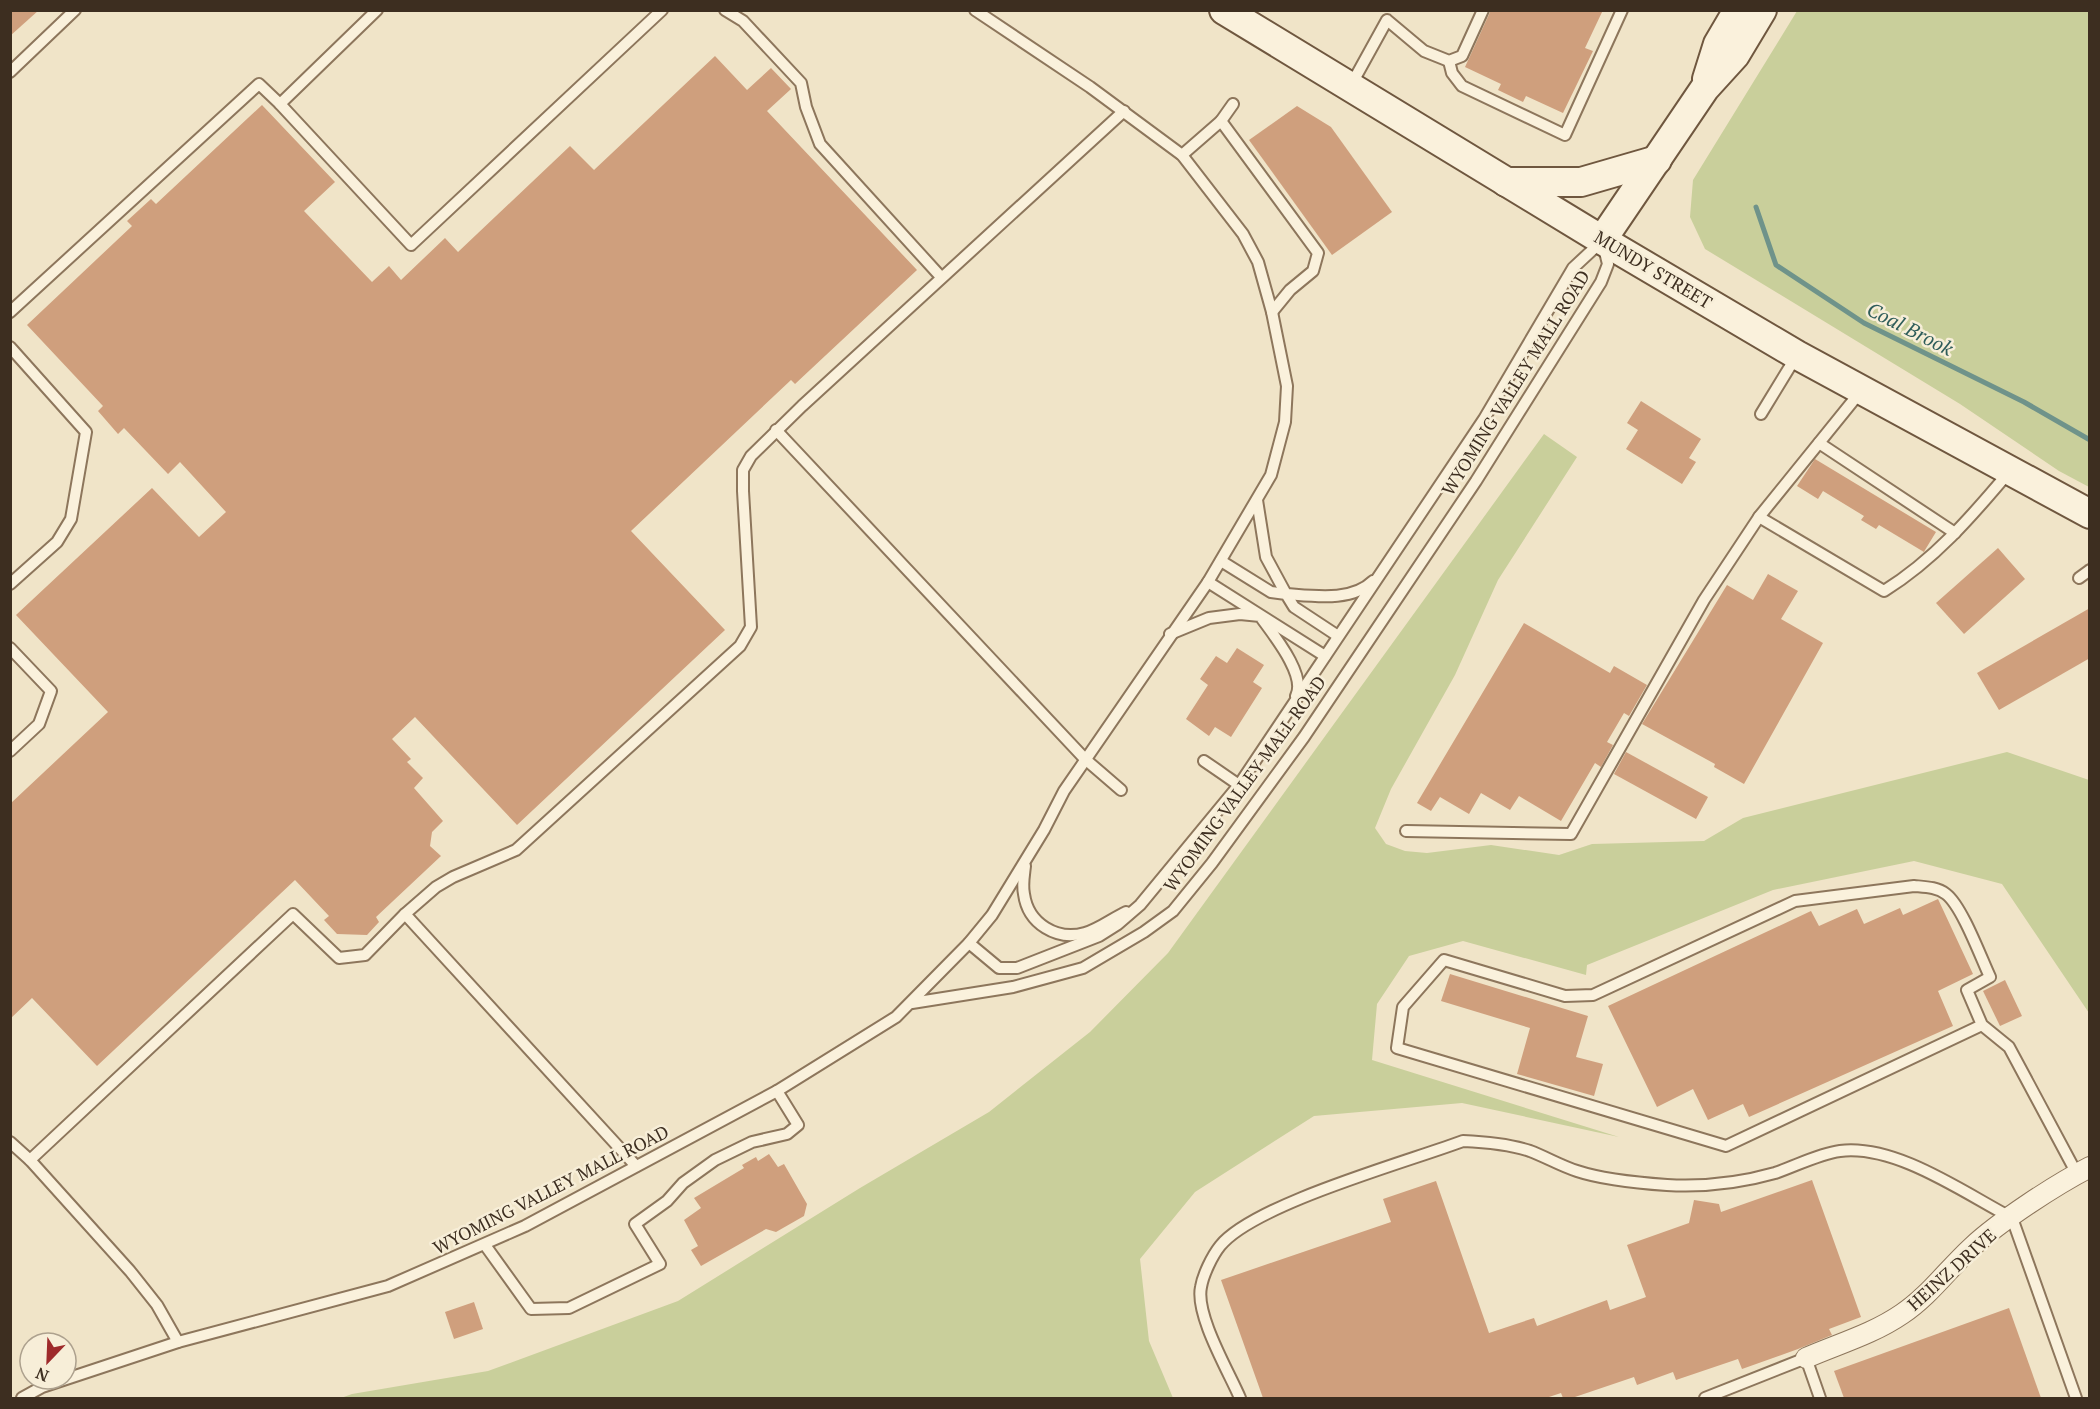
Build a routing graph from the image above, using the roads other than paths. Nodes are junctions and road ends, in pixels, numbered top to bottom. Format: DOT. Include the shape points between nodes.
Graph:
graph roads {
  1 [pos="75,10"];
  2 [pos="377,10"];
  3 [pos="662,10"];
  4 [pos="725,10"];
  5 [pos="975,10"];
  6 [pos="1224,10"];
  7 [pos="1483,10"];
  8 [pos="1622,10"];
  9 [pos="1738,10"];
  10 [pos="1762,10"];
  11 [pos="1449,61"];
  12 [pos="10,72"];
  13 [pos="1350,87"];
  14 [pos="1705,88"];
  15 [pos="280,104"];
  16 [pos="1233,104"];
  17 [pos="1124,111"];
  18 [pos="1221,121"];
  19 [pos="1182,155"];
  20 [pos="1657,159"];
  21 [pos="1506,182"];
  22 [pos="1602,240"];
  23 [pos="941,277"];
  24 [pos="10,312"];
  25 [pos="1272,312"];
  26 [pos="10,347"];
  27 [pos="1797,355"];
  28 [pos="1861,390"];
  29 [pos="1761,414"];
  30 [pos="776,430"];
  31 [pos="1819,443"];
  32 [pos="2010,472"];
  33 [pos="1257,500"];
  34 [pos="2090,514"];
  35 [pos="1759,518"];
  36 [pos="1955,533"];
  37 [pos="1221,561"];
  38 [pos="2090,570"];
  39 [pos="1382,573"];
  40 [pos="2079,578"];
  41 [pos="1208,582"];
  42 [pos="10,584"];
  43 [pos="1286,594"];
  44 [pos="1260,616"];
  45 [pos="1170,634"];
  46 [pos="1338,636"];
  47 [pos="10,648"];
  48 [pos="1325,656"];
  49 [pos="1288,711"];
  50 [pos="10,751"];
  51 [pos="1085,759"];
  52 [pos="1204,761"];
  53 [pos="1239,785"];
  54 [pos="1121,790"];
  55 [pos="1406,831"];
  56 [pos="1025,863"];
  57 [pos="1140,905"];
  58 [pos="405,914"];
  59 [pos="969,943"];
  60 [pos="911,1003"];
  61 [pos="1982,1024"];
  62 [pos="777,1090"];
  63 [pos="10,1142"];
  64 [pos="30,1160"];
  65 [pos="636,1166"];
  66 [pos="2083,1170"];
  67 [pos="2012,1218"];
  68 [pos="485,1245"];
  69 [pos="178,1342"];
  70 [pos="1806,1358"];
  71 [pos="22,1398"];
  72 [pos="1240,1398"];
  73 [pos="1705,1398"];
  74 [pos="1820,1398"];
  75 [pos="2076,1398"];
  1 -- 12 [label="lane"];
  2 -- 15 [label="lane"];
  3 -- 15 [label="lane" via="411,245"];
  4 -- 23 [label="lane" via="743,21 801,83 820,144"];
  5 -- 17 [label="lane, WYOMING VALLEY MALL ROAD"];
  6 -- 13 [label="main road, MUNDY STREET"];
  7 -- 11 [label="lane" via="1462,56"];
  8 -- 11 [label="lane" via="1565,135 1462,86 1455,80"];
  9 -- 14 [label="main road" via="1718,44"];
  10 -- 14 [label="main road" via="1735,55"];
  11 -- 13 [label="lane" via="1424,51 1387,20"];
  13 -- 21 [label="main road, MUNDY STREET"];
  14 -- 20 [label="main road"];
  15 -- 24 [label="lane" via="259,84"];
  16 -- 18 [label="lane"];
  17 -- 19 [label="lane, WYOMING VALLEY MALL ROAD"];
  17 -- 23 [label="lane"];
  18 -- 19 [label="lane"];
  18 -- 25 [label="lane" via="1318,254 1313,271"];
  19 -- 25 [label="lane, WYOMING VALLEY MALL ROAD" via="1243,234 1258,262"];
  20 -- 21 [label="main road" via="1581,182"];
  20 -- 22 [label="main road"];
  21 -- 22 [label="main road, MUNDY STREET"];
  22 -- 27 [label="main road, MUNDY STREET"];
  22 -- 39 [label="lane, WYOMING VALLEY MALL ROAD" via="1573,268 1484,419"];
  22 -- 60 [label="lane, WYOMING VALLEY MALL ROAD" via="1608,264 1601,282 1553,363 1304,737 1173,911 1083,968 1013,987"];
  23 -- 30 [label="lane"];
  25 -- 33 [label="lane, WYOMING VALLEY MALL ROAD" via="1285,364 1287,412 1271,475"];
  26 -- 42 [label="lane" via="86,432 71,519 57,542"];
  27 -- 28 [label="main road, MUNDY STREET"];
  27 -- 29 [label="lane"];
  28 -- 31 [label="lane"];
  28 -- 32 [label="main road, MUNDY STREET"];
  30 -- 51 [label="lane"];
  30 -- 58 [label="lane" via="743,470 751,627 740,646 516,850 453,877"];
  31 -- 35 [label="lane"];
  31 -- 36 [label="lane"];
  32 -- 34 [label="main road, MUNDY STREET"];
  32 -- 36 [label="lane"];
  33 -- 37 [label="lane, WYOMING VALLEY MALL ROAD"];
  33 -- 43 [label="lane" via="1266,557"];
  35 -- 36 [label="lane" via="1884,591 1908,576"];
  35 -- 55 [label="lane" via="1704,600 1571,834"];
  37 -- 41 [label="lane, WYOMING VALLEY MALL ROAD"];
  37 -- 43 [label="lane" via="1270,592"];
  38 -- 40 [label="lane"];
  39 -- 43 [label="lane" via="1367,587 1347,595"];
  39 -- 46 [label="lane, WYOMING VALLEY MALL ROAD"];
  41 -- 44 [label="lane"];
  41 -- 45 [label="lane, WYOMING VALLEY MALL ROAD"];
  43 -- 46 [label="lane" via="1294,607"];
  44 -- 45 [label="lane" via="1209,618"];
  44 -- 48 [label="lane"];
  44 -- 49 [label="lane" via="1298,677 1298,692"];
  45 -- 51 [label="lane, WYOMING VALLEY MALL ROAD"];
  46 -- 48 [label="lane, WYOMING VALLEY MALL ROAD"];
  47 -- 50 [label="lane" via="51,691 39,724"];
  48 -- 49 [label="lane, WYOMING VALLEY MALL ROAD"];
  49 -- 53 [label="lane, WYOMING VALLEY MALL ROAD"];
  51 -- 54 [label="lane"];
  51 -- 56 [label="lane, WYOMING VALLEY MALL ROAD"];
  52 -- 53 [label="lane"];
  53 -- 57 [label="lane, WYOMING VALLEY MALL ROAD"];
  56 -- 57 [label="lane" via="1023,886 1027,904 1037,921 1058,935 1088,932"];
  56 -- 59 [label="lane, WYOMING VALLEY MALL ROAD" via="993,915"];
  57 -- 59 [label="lane" via="1099,936 1017,968 999,968"];
  58 -- 64 [label="lane" via="364,955 339,958 293,914"];
  58 -- 65 [label="lane"];
  59 -- 60 [label="lane, WYOMING VALLEY MALL ROAD"];
  60 -- 62 [label="lane, WYOMING VALLEY MALL ROAD" via="896,1017"];
  61 -- 61 [label="lane" via="1726,1146 1397,1048 1403,1007 1444,960 1566,996 1593,995 1795,901 1914,886 1931,887 1947,894 1964,921 1990,977 1967,990"];
  61 -- 66 [label="lane" via="2009,1047"];
  62 -- 65 [label="lane, WYOMING VALLEY MALL ROAD"];
  62 -- 68 [label="lane" via="798,1125 787,1134 752,1142 715,1160 635,1224 660,1264 569,1308 531,1309"];
  63 -- 64 [label="lane"];
  64 -- 69 [label="lane" via="130,1271 157,1305"];
  65 -- 68 [label="lane, WYOMING VALLEY MALL ROAD"];
  66 -- 67 [label="street, HEINZ DRIVE"];
  67 -- 70 [label="street, HEINZ DRIVE" via="1972,1247 1903,1314"];
  67 -- 72 [label="lane" via="1932,1174 1871,1152 1840,1151 1737,1182 1667,1185 1577,1171 1529,1151 1491,1142 1463,1141 1284,1205 1221,1245 1200,1288 1202,1312"];
  67 -- 75 [label="lane"];
  68 -- 69 [label="lane, WYOMING VALLEY MALL ROAD" via="388,1286"];
  69 -- 71 [label="lane, WYOMING VALLEY MALL ROAD" via="42,1387"];
  70 -- 73 [label="lane"];
  70 -- 74 [label="lane"];
}
